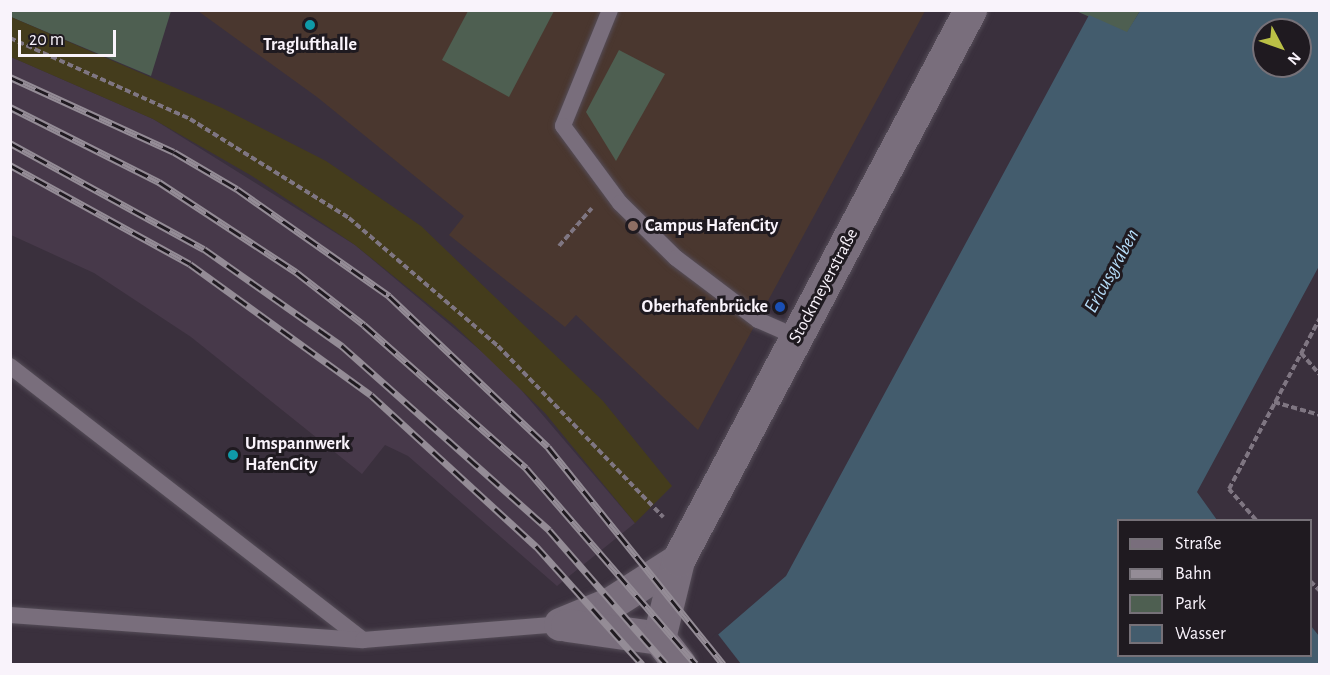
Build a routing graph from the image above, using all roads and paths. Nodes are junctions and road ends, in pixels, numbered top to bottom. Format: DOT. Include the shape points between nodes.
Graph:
graph roads {
  1 [pos="610,10"];
  2 [pos="970,10"];
  3 [pos="10,38"];
  4 [pos="609,188"];
  5 [pos="560,246"];
  6 [pos="1320,318"];
  7 [pos="797,338"];
  8 [pos="1301,353"];
  9 [pos="10,366"];
  10 [pos="1320,375"];
  11 [pos="1274,402"];
  12 [pos="1320,415"];
  13 [pos="1255,519"];
  14 [pos="683,551"];
  15 [pos="10,615"];
  16 [pos="560,624"];
  17 [pos="659,638"];
  18 [pos="363,640"];
  19 [pos="679,664"];
  1 -- 4 [label="lane" via="563,126"];
  2 -- 7 [label="street, Stockmeyerstraße"];
  3 -- 14 [label="path" via="190,119 349,218 498,346"];
  4 -- 5 [label="path"];
  4 -- 7 [label="lane" via="676,258 758,320"];
  6 -- 8 [label="path"];
  7 -- 14 [label="street, Stockmeyerstraße"];
  8 -- 10 [label="path"];
  8 -- 11 [label="path"];
  9 -- 18 [label="lane"];
  11 -- 12 [label="path"];
  11 -- 13 [label="path" via="1229,489"];
  14 -- 16 [label="street, Stockmeyerstraße" via="611,603"];
  14 -- 17 [label="street, Stockmeyerstraße"];
  15 -- 18 [label="lane"];
  16 -- 17 [label="street"];
  16 -- 18 [label="lane"];
  17 -- 19 [label="street"];
}
